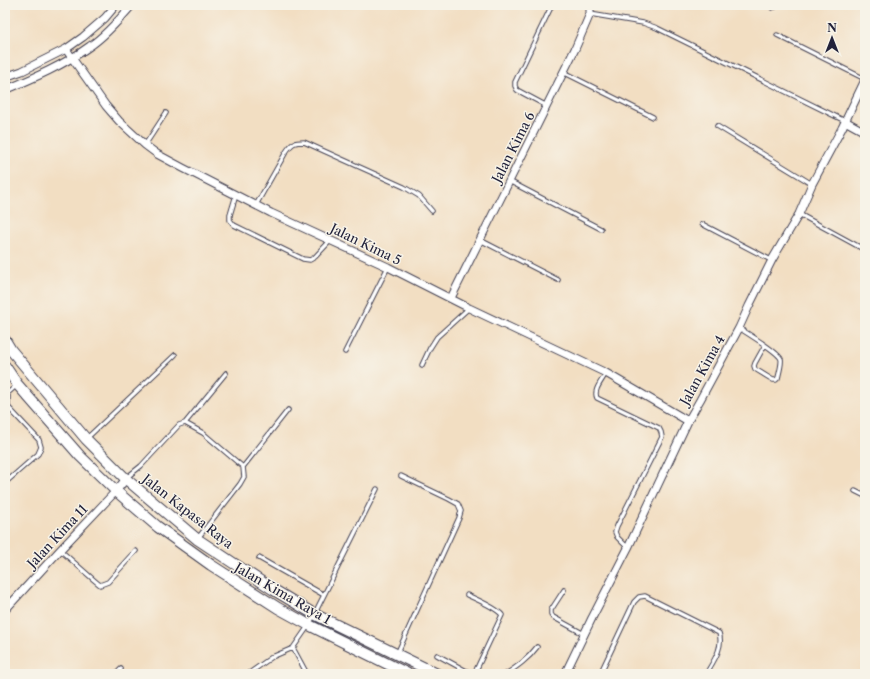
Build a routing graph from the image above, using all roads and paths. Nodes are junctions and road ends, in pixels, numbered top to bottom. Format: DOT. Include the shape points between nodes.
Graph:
graph roads {
  1 [pos="116,5"];
  2 [pos="132,5"];
  3 [pos="552,5"];
  4 [pos="590,5"];
  5 [pos="781,5"];
  6 [pos="772,8"];
  7 [pos="590,14"];
  8 [pos="777,35"];
  9 [pos="66,49"];
  10 [pos="72,58"];
  11 [pos="563,72"];
  12 [pos="5,77"];
  13 [pos="865,80"];
  14 [pos="5,90"];
  15 [pos="546,106"];
  16 [pos="166,113"];
  17 [pos="653,117"];
  18 [pos="845,121"];
  19 [pos="717,126"];
  20 [pos="865,132"];
  21 [pos="144,145"];
  22 [pos="509,182"];
  23 [pos="812,184"];
  24 [pos="236,195"];
  25 [pos="256,205"];
  26 [pos="432,211"];
  27 [pos="798,214"];
  28 [pos="702,224"];
  29 [pos="601,229"];
  30 [pos="331,240"];
  31 [pos="480,240"];
  32 [pos="865,250"];
  33 [pos="772,260"];
  34 [pos="388,267"];
  35 [pos="558,280"];
  36 [pos="451,298"];
  37 [pos="469,308"];
  38 [pos="740,328"];
  39 [pos="5,340"];
  40 [pos="765,345"];
  41 [pos="345,352"];
  42 [pos="175,355"];
  43 [pos="422,365"];
  44 [pos="5,366"];
  45 [pos="226,373"];
  46 [pos="606,373"];
  47 [pos="17,384"];
  48 [pos="288,410"];
  49 [pos="688,421"];
  50 [pos="185,423"];
  51 [pos="86,439"];
  52 [pos="243,467"];
  53 [pos="401,476"];
  54 [pos="126,479"];
  55 [pos="5,483"];
  56 [pos="377,489"];
  57 [pos="855,490"];
  58 [pos="116,491"];
  59 [pos="865,496"];
  60 [pos="197,539"];
  61 [pos="628,548"];
  62 [pos="60,550"];
  63 [pos="136,551"];
  64 [pos="259,558"];
  65 [pos="564,590"];
  66 [pos="324,595"];
  67 [pos="467,595"];
  68 [pos="5,610"];
  69 [pos="314,614"];
  70 [pos="309,625"];
  71 [pos="584,634"];
  72 [pos="293,648"];
  73 [pos="537,648"];
  74 [pos="397,654"];
  75 [pos="437,655"];
  76 [pos="121,669"];
  77 [pos="306,672"];
  78 [pos="116,674"];
  79 [pos="248,674"];
  80 [pos="408,674"];
  81 [pos="437,674"];
  82 [pos="506,674"];
  83 [pos="564,674"];
  84 [pos="600,674"];
  85 [pos="706,674"];
  1 -- 9 [label="street" via="105,18"];
  2 -- 10 [label="street" via="91,45"];
  3 -- 15 [label="lane" via="515,82 517,90"];
  4 -- 7 [label="street, Jalan Kima 6"];
  5 -- 6 [label="lane"];
  7 -- 11 [label="street, Jalan Kima 6"];
  7 -- 18 [label="lane" via="643,23 657,28"];
  8 -- 13 [label="lane"];
  9 -- 10 [label="street, Jalan Kima 5"];
  9 -- 12 [label="street"];
  10 -- 14 [label="street"];
  10 -- 21 [label="street, Jalan Kima 5" via="106,106"];
  11 -- 15 [label="street, Jalan Kima 6"];
  11 -- 17 [label="lane"];
  13 -- 18 [label="street, Jalan Kima 4"];
  15 -- 22 [label="street, Jalan Kima 6"];
  16 -- 21 [label="lane"];
  18 -- 20 [label="street"];
  18 -- 23 [label="street, Jalan Kima 4"];
  19 -- 23 [label="lane"];
  21 -- 24 [label="street, Jalan Kima 5"];
  22 -- 29 [label="lane"];
  22 -- 31 [label="street, Jalan Kima 6"];
  23 -- 27 [label="street, Jalan Kima 4"];
  24 -- 25 [label="street, Jalan Kima 5"];
  24 -- 30 [label="lane" via="230,215 234,225 303,259 310,260 315,257"];
  25 -- 26 [label="lane" via="291,145 304,142 404,187 419,196"];
  25 -- 30 [label="street, Jalan Kima 5"];
  27 -- 32 [label="lane"];
  27 -- 33 [label="street, Jalan Kima 4"];
  28 -- 33 [label="lane"];
  30 -- 34 [label="street, Jalan Kima 5"];
  31 -- 35 [label="lane"];
  31 -- 36 [label="street, Jalan Kima 6"];
  33 -- 38 [label="street, Jalan Kima 4"];
  34 -- 36 [label="street, Jalan Kima 5"];
  34 -- 41 [label="lane"];
  36 -- 37 [label="street, Jalan Kima 5"];
  37 -- 43 [label="lane" via="437,338"];
  37 -- 46 [label="street, Jalan Kima 5"];
  38 -- 40 [label="lane"];
  38 -- 49 [label="street, Jalan Kima 4"];
  39 -- 51 [label="main road, Jalan Kapasa Raya"];
  40 -- 40 [label="lane" via="781,360 776,380 754,366"];
  42 -- 51 [label="lane"];
  44 -- 47 [label="main road, Jalan Kima Raya 1"];
  45 -- 50 [label="lane"];
  46 -- 49 [label="street, Jalan Kima 5"];
  46 -- 61 [label="lane" via="596,390 597,398 659,428 662,437 615,532"];
  47 -- 55 [label="lane" via="8,393 8,406 39,440 41,447 38,454"];
  47 -- 58 [label="main road, Jalan Kima Raya 1" via="80,456"];
  48 -- 52 [label="lane"];
  49 -- 61 [label="street, Jalan Kima 4"];
  50 -- 52 [label="lane" via="203,433"];
  50 -- 54 [label="lane" via="179,425"];
  51 -- 54 [label="main road, Jalan Kapasa Raya"];
  52 -- 60 [label="lane" via="244,476 240,484"];
  53 -- 74 [label="lane" via="449,498 458,504 461,512"];
  54 -- 58 [label="street, Jalan Kima 11"];
  54 -- 60 [label="main road, Jalan Kapasa Raya"];
  56 -- 66 [label="lane"];
  57 -- 59 [label="lane"];
  58 -- 62 [label="street, Jalan Kima 11"];
  58 -- 70 [label="main road, Jalan Kima Raya 1" via="158,527 211,565"];
  60 -- 69 [label="main road, Jalan Kapasa Raya"];
  61 -- 71 [label="street, Jalan Kima 4"];
  62 -- 63 [label="lane" via="100,585 108,582"];
  62 -- 68 [label="street, Jalan Kima 11"];
  64 -- 66 [label="lane"];
  65 -- 71 [label="lane" via="551,614"];
  66 -- 69 [label="lane"];
  67 -- 75 [label="lane" via="496,609 502,615 476,671 470,672"];
  69 -- 70 [label="lane"];
  69 -- 74 [label="main road, Jalan Kapasa Raya"];
  70 -- 72 [label="lane"];
  70 -- 80 [label="main road, Jalan Kima Raya 1"];
  71 -- 83 [label="street, Jalan Kima 4"];
  72 -- 77 [label="lane"];
  72 -- 79 [label="lane" via="272,657"];
  73 -- 82 [label="lane" via="530,657"];
  74 -- 81 [label="main road, Jalan Kapasa Raya"];
  76 -- 78 [label="lane"];
  84 -- 85 [label="lane" via="634,602 645,596 719,633 721,638 717,654"];
}
